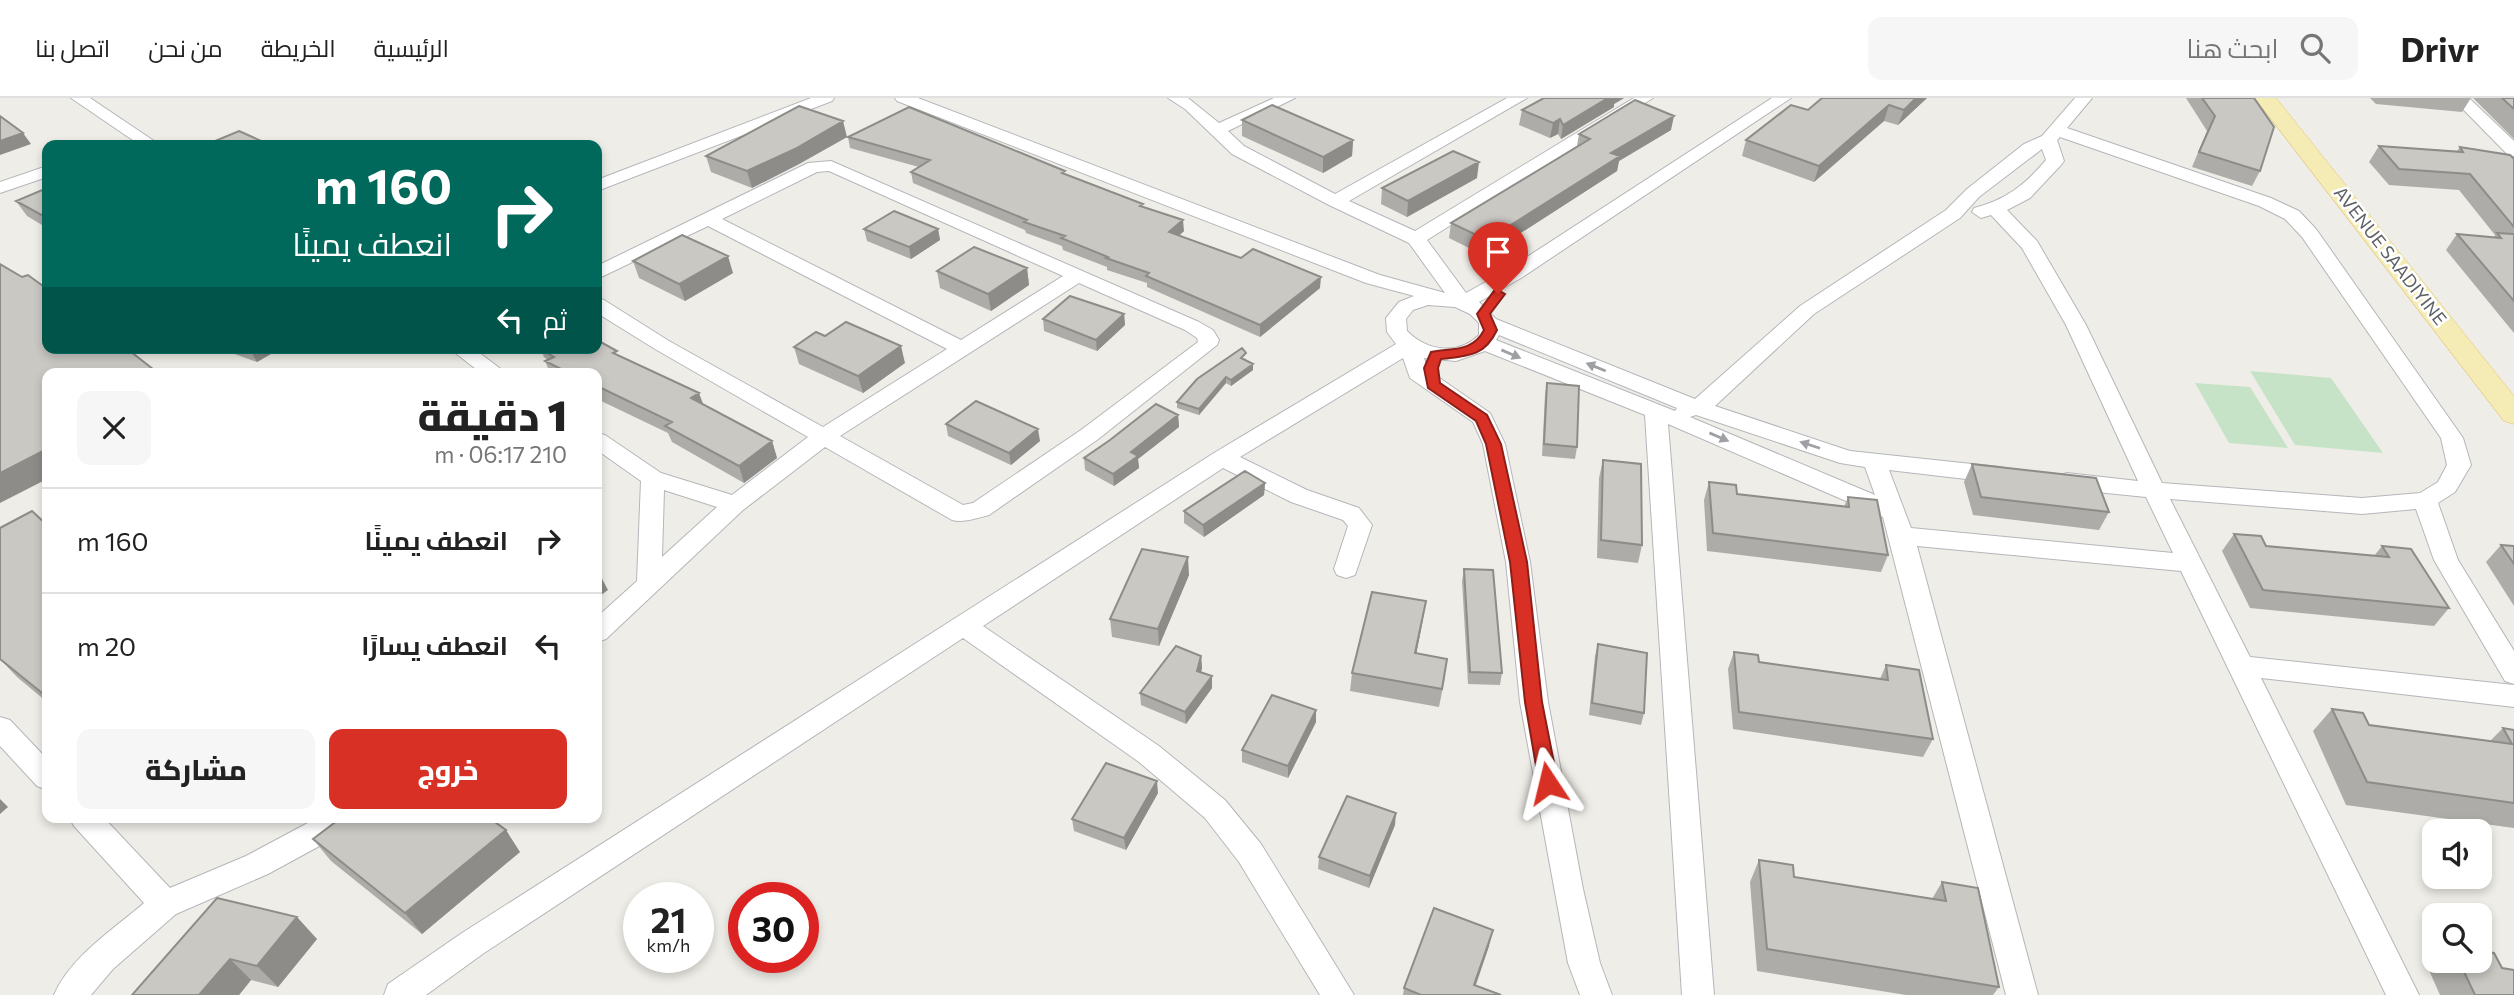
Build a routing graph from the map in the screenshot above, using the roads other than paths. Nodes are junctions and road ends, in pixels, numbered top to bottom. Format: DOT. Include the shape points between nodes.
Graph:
graph roads {
  1 [pos="79,98"];
  2 [pos="826,98"];
  3 [pos="903,98"];
  4 [pos="1176,98"];
  5 [pos="1287,98"];
  6 [pos="1519,98"];
  7 [pos="1645,98"];
  8 [pos="1783,98"];
  9 [pos="2084,98"];
  10 [pos="2265,98"];
  11 [pos="2460,98"];
  12 [pos="1217,130"];
  13 [pos="2052,135"];
  14 [pos="143,140"];
  15 [pos="2514,151"];
  16 [pos="42,173"];
  17 [pos="602,184"];
  18 [pos="0,188"];
  19 [pos="1335,201"];
  20 [pos="1995,209"];
  21 [pos="1953,214"];
  22 [pos="708,219"];
  23 [pos="1416,239"];
  24 [pos="602,271"];
  25 [pos="1514,274"];
  26 [pos="1077,276"];
  27 [pos="1373,279"];
  28 [pos="1457,301"];
  29 [pos="602,307"];
  30 [pos="1486,326"];
  31 [pos="1402,335"];
  32 [pos="962,349"];
  33 [pos="468,354"];
  34 [pos="1440,354"];
  35 [pos="489,368"];
  36 [pos="1433,385"];
  37 [pos="1695,407"];
  38 [pos="1664,415"];
  39 [pos="2514,415"];
  40 [pos="823,437"];
  41 [pos="602,443"];
  42 [pos="1222,458"];
  43 [pos="1875,463"];
  44 [pos="653,478"];
  45 [pos="2154,490"];
  46 [pos="2425,500"];
  47 [pos="735,504"];
  48 [pos="1898,524"];
  49 [pos="2190,563"];
  50 [pos="1346,569"];
  51 [pos="649,583"];
  52 [pos="964,625"];
  53 [pos="602,627"];
  54 [pos="2241,666"];
  55 [pos="2514,674"];
  56 [pos="2514,696"];
  57 [pos="0,728"];
  58 [pos="42,774"];
  59 [pos="90,823"];
  60 [pos="335,823"];
  61 [pos="165,904"];
  62 [pos="70,995"];
  63 [pos="400,995"];
  64 [pos="1338,995"];
  65 [pos="1596,995"];
  66 [pos="1698,995"];
  67 [pos="2022,995"];
  68 [pos="2403,995"];
  1 -- 14 [label="street"];
  2 -- 17 [label="street"];
  3 -- 27 [label="street"];
  4 -- 12 [label="street"];
  5 -- 12 [label="street"];
  6 -- 19 [label="street"];
  7 -- 23 [label="street"];
  8 -- 25 [label="street"];
  9 -- 13 [label="street"];
  10 -- 39 [label="main road, AVENUE SAADIYINE"];
  11 -- 15 [label="street"];
  12 -- 19 [label="street" via="1238,150"];
  13 -- 20 [label="street" via="2055,161 2020,199"];
  13 -- 21 [label="street" via="1972,193"];
  13 -- 46 [label="street" via="2228,188 2292,215 2452,438 2459,465 2447,487"];
  16 -- 18 [label="street"];
  19 -- 23 [label="street"];
  20 -- 21 [label="street"];
  20 -- 45 [label="street" via="2030,245 2070,314"];
  21 -- 37 [label="street" via="1807,310"];
  22 -- 24 [label="street"];
  22 -- 26 [label="street" via="814,167 831,166"];
  22 -- 32 [label="street"];
  23 -- 28 [label="street"];
  25 -- 28 [label="street"];
  25 -- 30 [label="street"];
  26 -- 32 [label="street"];
  26 -- 40 [label="street" via="1192,326 1206,334 1207,345 1089,435 969,514 945,508"];
  27 -- 28 [label="street"];
  27 -- 31 [label="street" via="1390,303"];
  28 -- 30 [label="street"];
  28 -- 31 [label="street" via="1416,302 1400,312"];
  29 -- 40 [label="street"];
  30 -- 34 [label="street" via="1466,352"];
  37 -- 30 [label="street, one-way"];
  30 -- 38 [label="street, one-way"];
  31 -- 34 [label="street"];
  31 -- 36 [label="street" via="1418,373"];
  31 -- 42 [label="street"];
  32 -- 40 [label="street"];
  33 -- 35 [label="street"];
  34 -- 36 [label="street" via="1433,360"];
  36 -- 65 [label="street" via="1482,418 1494,444 1518,562 1534,702 1568,889"];
  37 -- 38 [label="street"];
  43 -- 37 [label="street, one-way"];
  38 -- 48 [label="street, one-way"];
  38 -- 66 [label="street"];
  40 -- 47 [label="street"];
  41 -- 44 [label="street"];
  42 -- 50 [label="street" via="1299,496 1351,514 1360,525"];
  42 -- 52 [label="street"];
  43 -- 45 [label="street"];
  43 -- 48 [label="street"];
  44 -- 47 [label="street"];
  44 -- 51 [label="street"];
  45 -- 46 [label="street" via="2362,506"];
  45 -- 49 [label="street"];
  46 -- 55 [label="street" via="2446,560"];
  47 -- 51 [label="street"];
  48 -- 49 [label="street"];
  48 -- 67 [label="street"];
  49 -- 54 [label="street"];
  51 -- 53 [label="street"];
  52 -- 63 [label="street"];
  52 -- 64 [label="street" via="1149,754 1215,809 1250,853"];
  54 -- 56 [label="street"];
  54 -- 68 [label="street"];
  57 -- 58 [label="street"];
  59 -- 61 [label="street"];
  60 -- 61 [label="street" via="257,865"];
  61 -- 62 [label="street" via="102,959"];
}
